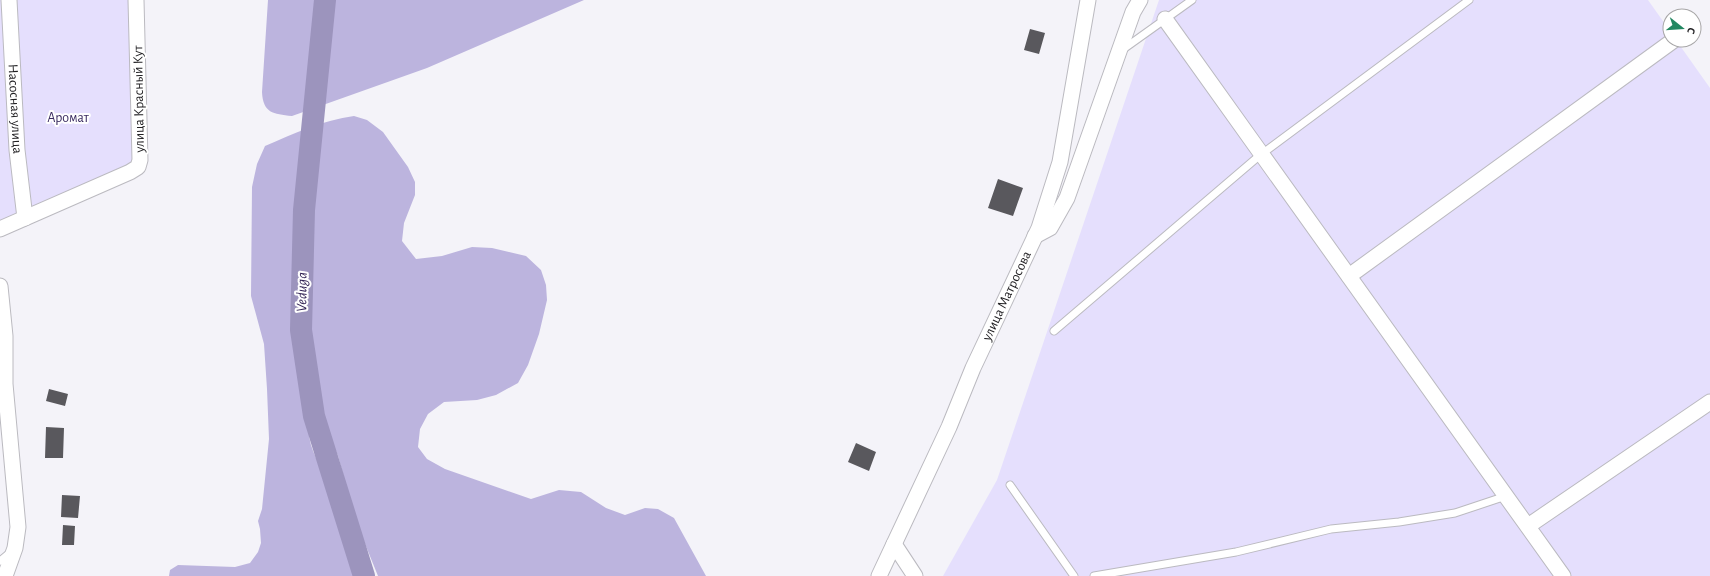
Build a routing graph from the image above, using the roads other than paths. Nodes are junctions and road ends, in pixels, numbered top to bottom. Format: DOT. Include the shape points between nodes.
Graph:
graph roads {
  1 [pos="8,0"];
  2 [pos="136,0"];
  3 [pos="1088,0"];
  4 [pos="1140,0"];
  5 [pos="1192,0"];
  6 [pos="1469,0"];
  7 [pos="1165,20"];
  8 [pos="1663,48"];
  9 [pos="1118,53"];
  10 [pos="1262,154"];
  11 [pos="25,218"];
  12 [pos="0,229"];
  13 [pos="1035,236"];
  14 [pos="1349,276"];
  15 [pos="0,286"];
  16 [pos="1054,331"];
  17 [pos="3,387"];
  18 [pos="1710,402"];
  19 [pos="1010,485"];
  20 [pos="1506,496"];
  21 [pos="1528,526"];
  22 [pos="894,544"];
  23 [pos="15,548"];
  24 [pos="0,560"];
  25 [pos="915,575"];
  26 [pos="5,576"];
  27 [pos="879,576"];
  28 [pos="1074,576"];
  29 [pos="1094,576"];
  30 [pos="1563,576"];
  1 -- 11 [label="street, Насосная улица" via="17,150"];
  2 -- 11 [label="street, улица Красный Кут" via="141,129 138,167"];
  3 -- 13 [label="street, улица Матросова" via="1060,162"];
  4 -- 9 [label="street"];
  5 -- 7 [label="lane"];
  6 -- 10 [label="lane"];
  7 -- 9 [label="lane"];
  7 -- 10 [label="street"];
  8 -- 14 [label="street"];
  9 -- 13 [label="street" via="1067,198 1050,228"];
  10 -- 14 [label="street"];
  10 -- 16 [label="lane"];
  11 -- 12 [label="street, улица Красный Кут"];
  13 -- 22 [label="street, улица Матросова"];
  14 -- 20 [label="street"];
  15 -- 17 [label="street" via="5,336"];
  17 -- 23 [label="street" via="18,527"];
  18 -- 21 [label="street"];
  19 -- 28 [label="lane"];
  20 -- 21 [label="street"];
  20 -- 29 [label="lane" via="1455,513 1331,529 1236,552"];
  21 -- 30 [label="street"];
  22 -- 25 [label="street"];
  22 -- 27 [label="street, улица Матросова"];
  23 -- 24 [label="lane"];
  23 -- 26 [label="street"];
}
